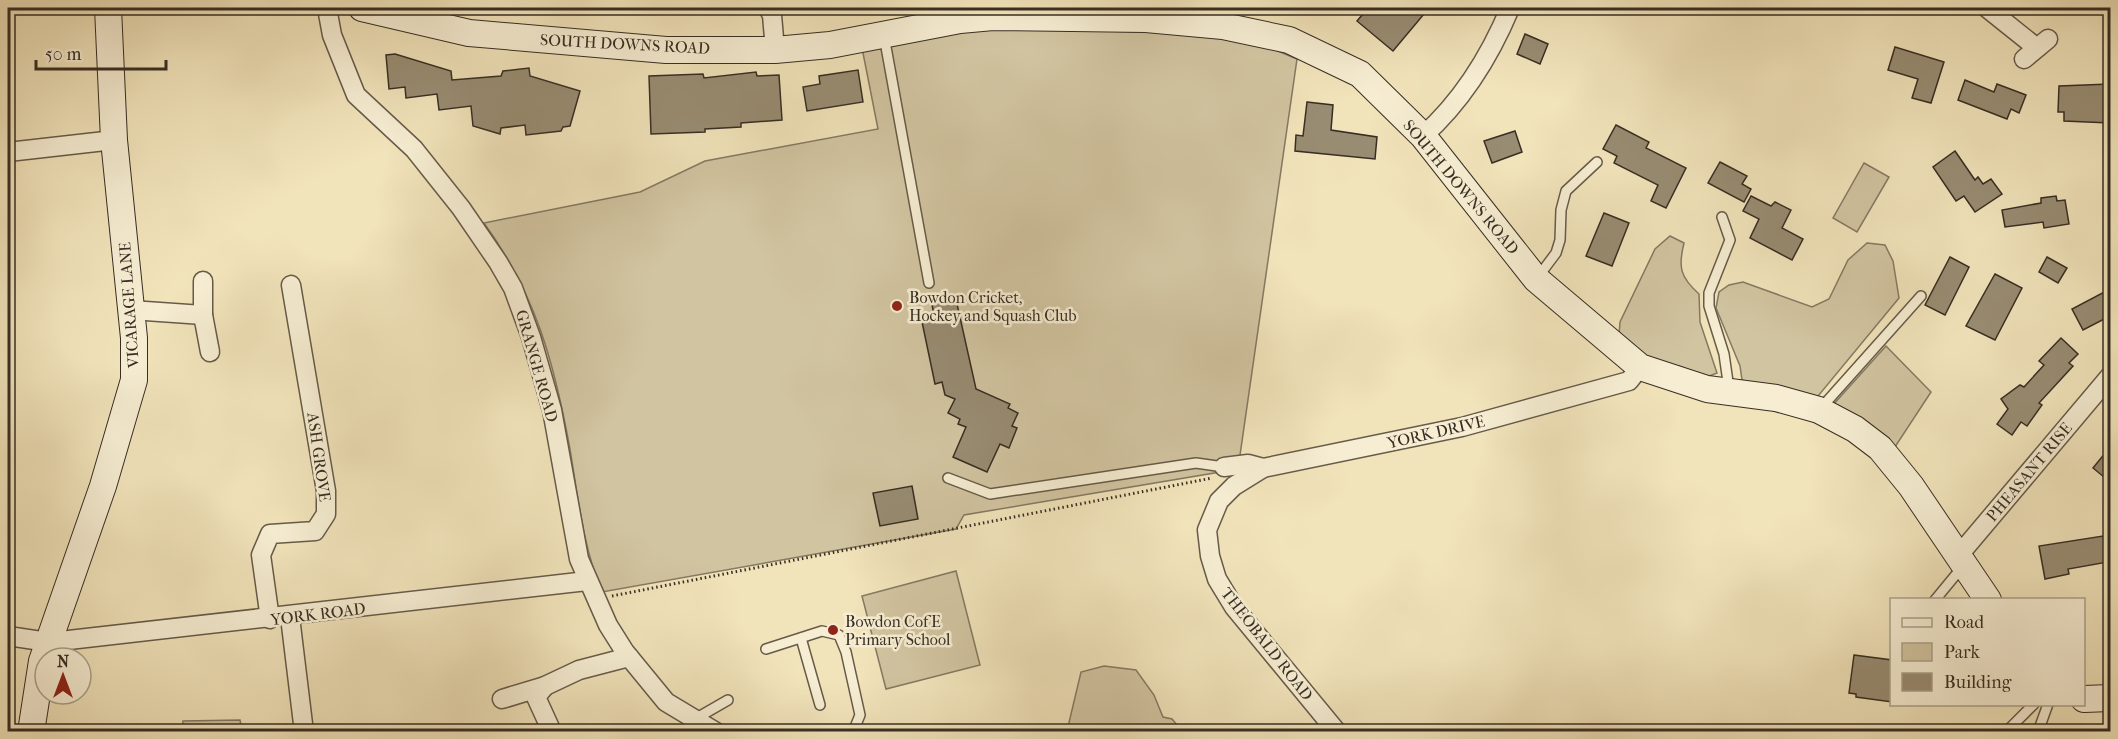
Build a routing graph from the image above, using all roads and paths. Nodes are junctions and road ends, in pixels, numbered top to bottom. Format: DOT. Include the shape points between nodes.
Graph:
graph roads {
  1 [pos="108,8"];
  2 [pos="327,8"];
  3 [pos="362,8"];
  4 [pos="768,8"];
  5 [pos="1510,8"];
  6 [pos="1987,8"];
  7 [pos="1226,16"];
  8 [pos="884,34"];
  9 [pos="2036,49"];
  10 [pos="774,50"];
  11 [pos="1423,136"];
  12 [pos="114,140"];
  13 [pos="8,152"];
  14 [pos="1597,162"];
  15 [pos="1722,217"];
  16 [pos="1536,279"];
  17 [pos="203,281"];
  18 [pos="929,283"];
  19 [pos="291,285"];
  20 [pos="1921,296"];
  21 [pos="131,310"];
  22 [pos="203,315"];
  23 [pos="210,352"];
  24 [pos="1641,367"];
  25 [pos="2107,388"];
  26 [pos="1729,393"];
  27 [pos="1819,410"];
  28 [pos="1224,467"];
  29 [pos="1263,468"];
  30 [pos="948,478"];
  31 [pos="1962,560"];
  32 [pos="587,582"];
  33 [pos="1936,598"];
  34 [pos="1987,598"];
  35 [pos="595,599"];
  36 [pos="290,617"];
  37 [pos="270,619"];
  38 [pos="8,636"];
  39 [pos="801,638"];
  40 [pos="48,642"];
  41 [pos="766,649"];
  42 [pos="630,657"];
  43 [pos="545,686"];
  44 [pos="2110,698"];
  45 [pos="502,699"];
  46 [pos="2085,699"];
  47 [pos="728,700"];
  48 [pos="820,705"];
  49 [pos="2033,706"];
  50 [pos="2048,706"];
  51 [pos="695,719"];
  52 [pos="31,732"];
  53 [pos="304,732"];
  54 [pos="552,732"];
  55 [pos="716,732"];
  56 [pos="853,732"];
  57 [pos="1337,732"];
  58 [pos="2006,732"];
  59 [pos="2038,732"];
  1 -- 12 [label="main road, VICARAGE LANE"];
  2 -- 32 [label="street, GRANGE ROAD" via="332,35 356,95 414,149 461,208 513,288 552,410 574,538"];
  3 -- 10 [label="main road, SOUTH DOWNS ROAD" via="469,33 666,50"];
  4 -- 10 [label="street"];
  5 -- 11 [label="street" via="1467,89 1447,115"];
  6 -- 9 [label="street"];
  7 -- 8 [label="main road, SOUTH DOWNS ROAD" via="993,17"];
  7 -- 11 [label="main road, SOUTH DOWNS ROAD" via="1360,74"];
  8 -- 10 [label="main road, SOUTH DOWNS ROAD" via="830,45"];
  8 -- 18 [label="lane"];
  11 -- 16 [label="main road, SOUTH DOWNS ROAD"];
  12 -- 13 [label="street"];
  12 -- 21 [label="main road, VICARAGE LANE"];
  14 -- 16 [label="lane" via="1566,191 1558,247"];
  15 -- 26 [label="lane" via="1730,240 1709,293 1709,306 1724,354"];
  16 -- 24 [label="main road, SOUTH DOWNS ROAD"];
  17 -- 22 [label="street"];
  19 -- 37 [label="street, ASH GROVE" via="326,491 326,514 315,531 270,534 261,555"];
  20 -- 27 [label="lane"];
  21 -- 22 [label="street"];
  21 -- 40 [label="main road, VICARAGE LANE" via="135,364 132,395"];
  22 -- 23 [label="street"];
  24 -- 26 [label="main road, SOUTH DOWNS ROAD"];
  24 -- 29 [label="street, YORK DRIVE" via="1629,381 1462,427"];
  25 -- 31 [label="street, PHEASANT RISE"];
  26 -- 27 [label="main road, SOUTH DOWNS ROAD" via="1776,398"];
  27 -- 31 [label="main road, SOUTH DOWNS ROAD" via="1880,448"];
  28 -- 29 [label="street, YORK DRIVE" via="1248,464"];
  28 -- 30 [label="lane" via="1196,463 990,494"];
  28 -- 35 [label="path" via="1210,480"];
  29 -- 57 [label="street, THEOBALD ROAD" via="1219,501 1207,530 1210,556 1217,579 1234,607"];
  31 -- 33 [label="lane"];
  31 -- 34 [label="main road, SOUTH DOWNS ROAD"];
  32 -- 35 [label="street, GRANGE ROAD"];
  32 -- 36 [label="street, YORK ROAD"];
  35 -- 42 [label="street, GRANGE ROAD"];
  36 -- 37 [label="street, YORK ROAD"];
  36 -- 53 [label="street"];
  37 -- 40 [label="street, YORK ROAD"];
  38 -- 40 [label="street, YORK ROAD"];
  39 -- 41 [label="lane"];
  39 -- 48 [label="lane"];
  39 -- 56 [label="lane" via="822,632 838,635 846,652 860,715"];
  40 -- 52 [label="main road, VICARAGE LANE"];
  42 -- 43 [label="street" via="579,670"];
  42 -- 51 [label="street, GRANGE ROAD" via="666,702"];
  43 -- 45 [label="street"];
  43 -- 54 [label="street" via="536,697"];
  44 -- 46 [label="main road"];
  47 -- 51 [label="lane"];
  49 -- 58 [label="lane"];
  50 -- 59 [label="lane"];
  51 -- 55 [label="street, GRANGE ROAD"];
}
